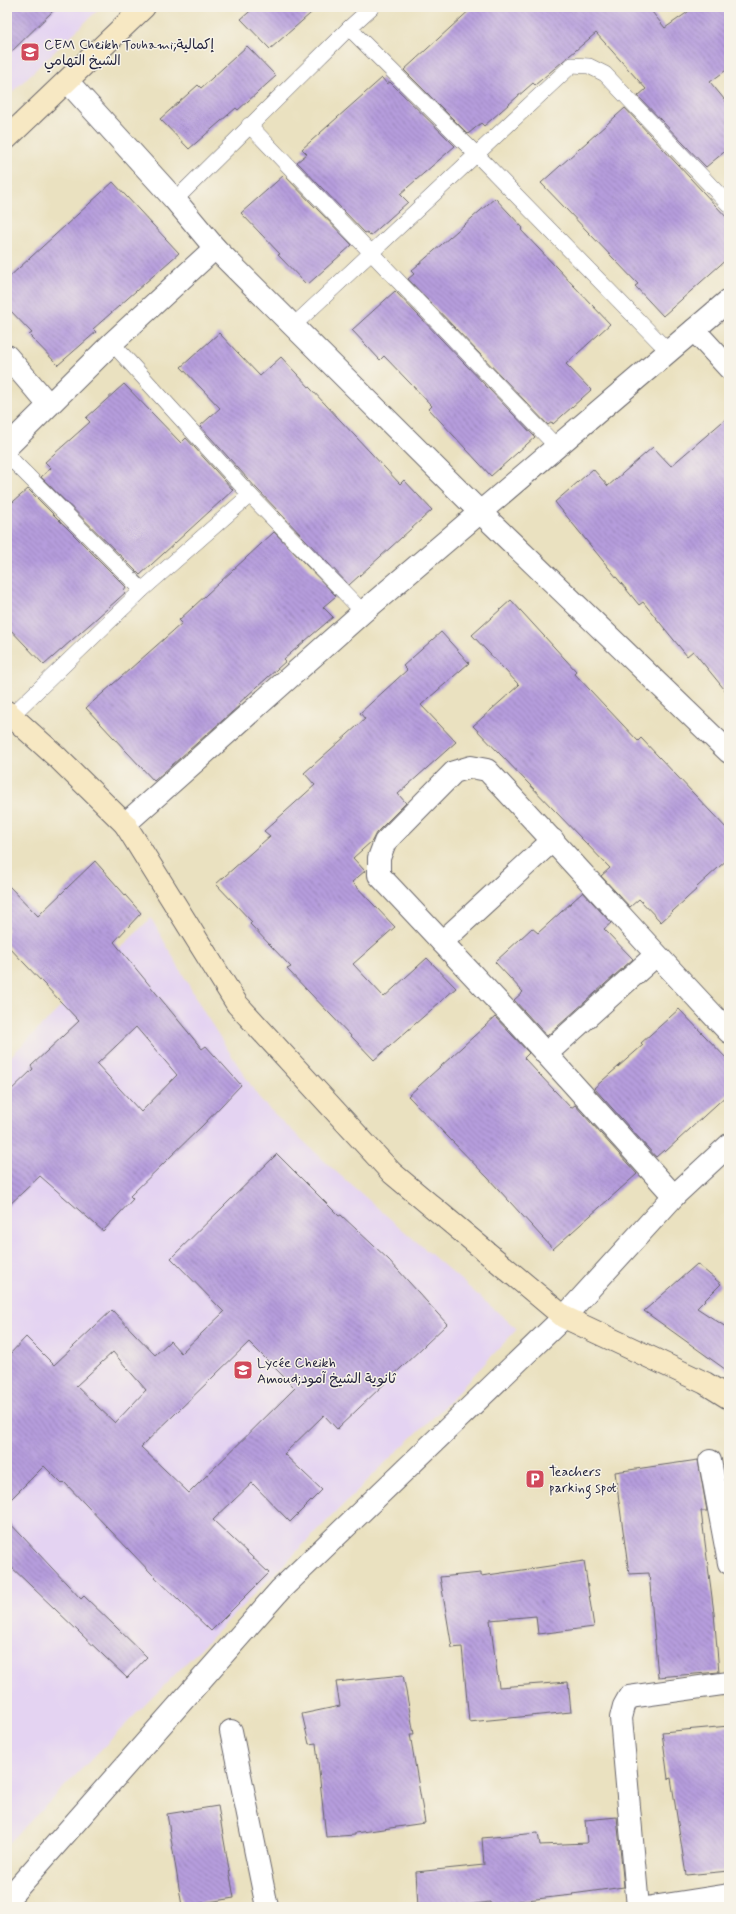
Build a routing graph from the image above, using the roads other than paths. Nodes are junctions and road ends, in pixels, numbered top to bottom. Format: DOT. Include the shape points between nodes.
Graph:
graph roads {
  1 [pos="144,7"];
  2 [pos="372,7"];
  3 [pos="349,28"];
  4 [pos="67,81"];
  5 [pos="249,125"];
  6 [pos="7,138"];
  7 [pos="477,155"];
  8 [pos="175,200"];
  9 [pos="729,205"];
  10 [pos="215,248"];
  11 [pos="372,253"];
  12 [pos="729,300"];
  13 [pos="294,325"];
  14 [pos="694,330"];
  15 [pos="112,343"];
  16 [pos="668,351"];
  17 [pos="7,356"];
  18 [pos="729,368"];
  19 [pos="49,405"];
  20 [pos="556,446"];
  21 [pos="7,447"];
  22 [pos="7,455"];
  23 [pos="250,495"];
  24 [pos="480,512"];
  25 [pos="142,590"];
  26 [pos="363,612"];
  27 [pos="9,714"];
  28 [pos="729,752"];
  29 [pos="125,824"];
  30 [pos="554,840"];
  31 [pos="442,942"];
  32 [pos="656,955"];
  33 [pos="729,1032"];
  34 [pos="546,1054"];
  35 [pos="729,1145"];
  36 [pos="674,1196"];
  37 [pos="564,1317"];
  38 [pos="729,1398"];
  39 [pos="710,1461"];
  40 [pos="729,1563"];
  41 [pos="729,1684"];
  42 [pos="231,1731"];
  43 [pos="729,1896"];
  44 [pos="7,1900"];
  45 [pos="267,1907"];
  46 [pos="638,1907"];
  47 [pos="652,1907"];
  1 -- 4 [label="street"];
  2 -- 3 [label="lane"];
  3 -- 5 [label="lane"];
  3 -- 7 [label="lane"];
  4 -- 6 [label="street"];
  4 -- 8 [label="street"];
  5 -- 8 [label="lane"];
  5 -- 11 [label="lane"];
  7 -- 9 [label="lane" via="572,65 589,66 605,74"];
  7 -- 11 [label="lane"];
  7 -- 16 [label="lane"];
  8 -- 10 [label="street"];
  10 -- 13 [label="street"];
  10 -- 15 [label="street"];
  11 -- 13 [label="lane"];
  11 -- 20 [label="lane"];
  12 -- 14 [label="street"];
  13 -- 24 [label="street"];
  14 -- 16 [label="street"];
  14 -- 18 [label="street"];
  15 -- 19 [label="street"];
  15 -- 23 [label="lane"];
  16 -- 20 [label="street"];
  17 -- 19 [label="street"];
  19 -- 21 [label="street"];
  20 -- 24 [label="street"];
  22 -- 25 [label="lane"];
  23 -- 25 [label="lane"];
  23 -- 26 [label="lane"];
  24 -- 26 [label="street"];
  24 -- 28 [label="street"];
  25 -- 27 [label="lane"];
  26 -- 29 [label="street"];
  27 -- 29 [label="street"];
  29 -- 37 [label="street" via="237,1004 392,1173"];
  30 -- 31 [label="street"];
  30 -- 31 [label="street" via="487,770 471,767 454,772 385,842 379,858 379,875"];
  30 -- 32 [label="street"];
  31 -- 34 [label="street"];
  32 -- 33 [label="street"];
  32 -- 34 [label="street"];
  34 -- 36 [label="street"];
  35 -- 36 [label="street"];
  36 -- 37 [label="street"];
  37 -- 38 [label="street" via="705,1383"];
  37 -- 44 [label="street" via="280,1590"];
  39 -- 40 [label="street"];
  41 -- 46 [label="street" via="629,1696 624,1706 621,1718"];
  42 -- 45 [label="street"];
  43 -- 47 [label="street"];
}
